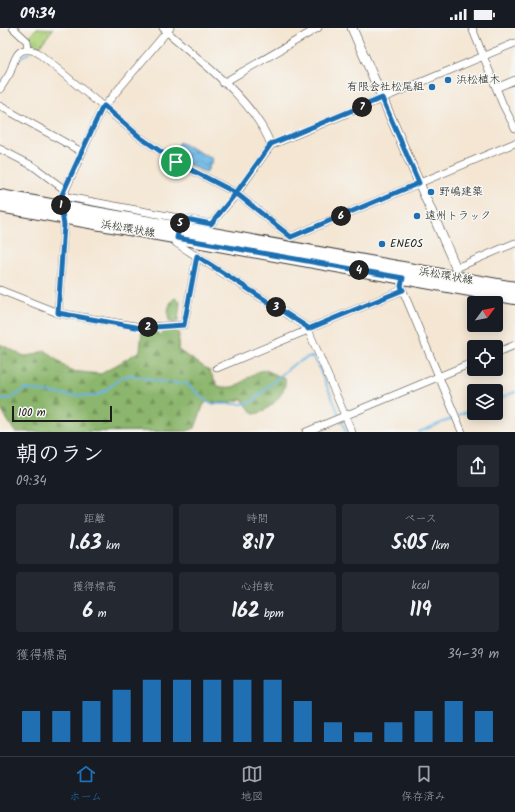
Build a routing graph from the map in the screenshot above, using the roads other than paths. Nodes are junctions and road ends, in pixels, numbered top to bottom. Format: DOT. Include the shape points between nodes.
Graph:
graph roads {
  1 [pos="13,28"];
  2 [pos="318,28"];
  3 [pos="352,28"];
  4 [pos="472,28"];
  5 [pos="167,29"];
  6 [pos="515,43"];
  7 [pos="28,50"];
  8 [pos="484,56"];
  9 [pos="515,80"];
  10 [pos="223,83"];
  11 [pos="496,88"];
  12 [pos="0,89"];
  13 [pos="382,98"];
  14 [pos="0,106"];
  15 [pos="104,106"];
  16 [pos="515,128"];
  17 [pos="515,143"];
  18 [pos="271,144"];
  19 [pos="0,149"];
  20 [pos="82,152"];
  21 [pos="419,183"];
  22 [pos="236,193"];
  23 [pos="0,196"];
  24 [pos="63,202"];
  25 [pos="0,206"];
  26 [pos="179,228"];
  27 [pos="515,243"];
  28 [pos="197,256"];
  29 [pos="456,273"];
  30 [pos="403,284"];
  31 [pos="515,288"];
  32 [pos="0,290"];
  33 [pos="515,298"];
  34 [pos="58,313"];
  35 [pos="308,330"];
  36 [pos="515,345"];
  37 [pos="503,350"];
  38 [pos="467,365"];
  39 [pos="217,368"];
  40 [pos="439,377"];
  41 [pos="345,416"];
  42 [pos="306,432"];
  43 [pos="352,432"];
  44 [pos="462,432"];
  1 -- 7 [label="street" via="27,41"];
  2 -- 10 [label="street"];
  3 -- 13 [label="street"];
  4 -- 8 [label="street"];
  5 -- 10 [label="street"];
  5 -- 15 [label="street"];
  6 -- 8 [label="street"];
  7 -- 12 [label="street" via="16,56"];
  7 -- 15 [label="street" via="41,54"];
  8 -- 11 [label="street"];
  8 -- 13 [label="street"];
  9 -- 11 [label="street"];
  10 -- 18 [label="street" via="242,99 256,116"];
  11 -- 16 [label="street"];
  13 -- 18 [label="street"];
  13 -- 21 [label="street"];
  14 -- 20 [label="street"];
  15 -- 20 [label="street"];
  15 -- 22 [label="street" via="141,138 176,162"];
  17 -- 21 [label="street"];
  18 -- 22 [label="street"];
  19 -- 24 [label="street" via="33,166"];
  20 -- 24 [label="street"];
  21 -- 22 [label="street" via="291,237"];
  21 -- 29 [label="street"];
  22 -- 26 [label="street" via="211,224"];
  23 -- 24 [label="main road, 浜松環状線"];
  24 -- 25 [label="main road, 浜松環状線"];
  24 -- 26 [label="main road, 浜松環状線"];
  24 -- 34 [label="street"];
  26 -- 28 [label="street" via="176,243"];
  26 -- 29 [label="main road, 浜松環状線"];
  26 -- 30 [label="main road, 浜松環状線"];
  27 -- 29 [label="street"];
  28 -- 34 [label="street" via="184,325 141,328"];
  28 -- 35 [label="street"];
  29 -- 31 [label="main road, 浜松環状線"];
  30 -- 33 [label="main road, 浜松環状線"];
  30 -- 35 [label="street"];
  30 -- 40 [label="street"];
  32 -- 34 [label="street"];
  35 -- 39 [label="street"];
  35 -- 41 [label="street"];
  36 -- 37 [label="street"];
  38 -- 40 [label="street"];
  40 -- 41 [label="street"];
  40 -- 44 [label="street"];
  41 -- 42 [label="street"];
  41 -- 43 [label="street"];
}
